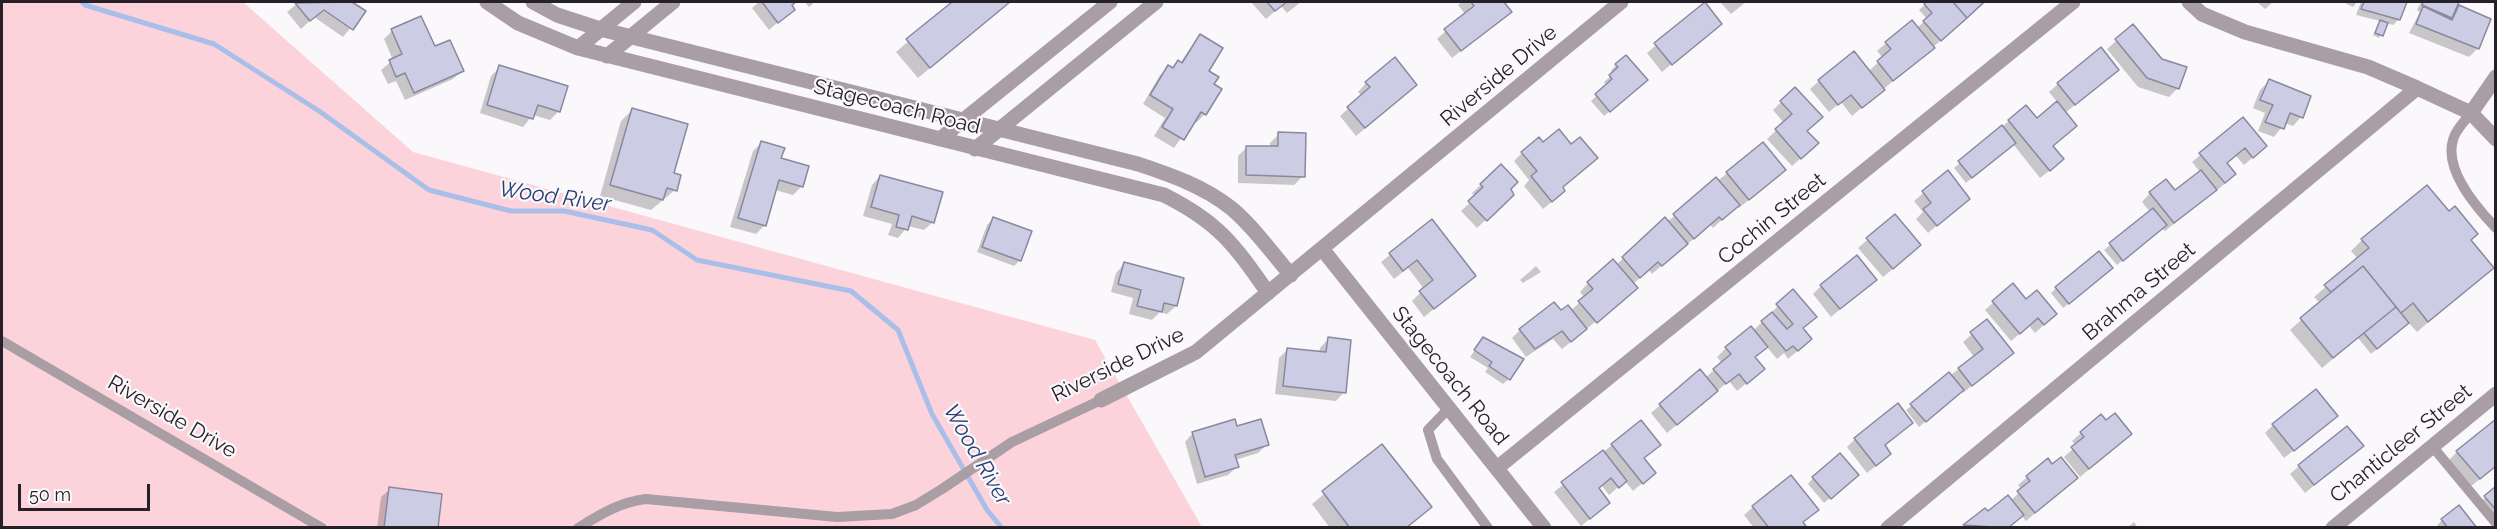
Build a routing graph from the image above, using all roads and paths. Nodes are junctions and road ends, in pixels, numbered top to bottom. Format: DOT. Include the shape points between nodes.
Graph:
graph roads {
  1 [pos="487,2"];
  2 [pos="533,2"];
  3 [pos="634,2"];
  4 [pos="673,2"];
  5 [pos="1110,2"];
  6 [pos="1156,2"];
  7 [pos="1621,2"];
  8 [pos="2073,2"];
  9 [pos="2189,2"];
  10 [pos="600,29"];
  11 [pos="631,36"];
  12 [pos="578,48"];
  13 [pos="607,56"];
  14 [pos="2496,77"];
  15 [pos="2417,88"];
  16 [pos="2471,113"];
  17 [pos="964,120"];
  18 [pos="999,130"];
  19 [pos="940,139"];
  20 [pos="2496,139"];
  21 [pos="975,148"];
  22 [pos="2496,228"];
  23 [pos="1323,250"];
  24 [pos="1291,274"];
  25 [pos="1268,292"];
  26 [pos="2,341"];
  27 [pos="2496,394"];
  28 [pos="1101,400"];
  29 [pos="1449,408"];
  30 [pos="2432,446"];
  31 [pos="1497,468"];
  32 [pos="2496,523"];
  33 [pos="322,528"];
  34 [pos="578,528"];
  35 [pos="1488,528"];
  36 [pos="1544,528"];
  37 [pos="1888,528"];
  38 [pos="2332,528"];
  1 -- 12 [label="street, Stagecoach Road" via="518,23"];
  2 -- 10 [label="street, Stagecoach Road" via="557,15"];
  3 -- 10 [label="street"];
  4 -- 11 [label="street"];
  5 -- 17 [label="street"];
  6 -- 18 [label="street"];
  7 -- 23 [label="street, Riverside Drive"];
  8 -- 31 [label="street, Cochin Street"];
  9 -- 15 [label="street" via="2202,14 2245,32 2368,67"];
  10 -- 11 [label="street, Stagecoach Road"];
  10 -- 12 [label="street"];
  11 -- 13 [label="street"];
  11 -- 17 [label="street, Stagecoach Road"];
  12 -- 13 [label="street, Stagecoach Road"];
  13 -- 19 [label="street, Stagecoach Road"];
  14 -- 16 [label="street"];
  15 -- 16 [label="street"];
  15 -- 37 [label="street, Brahma Street"];
  16 -- 20 [label="street"];
  16 -- 22 [label="lane" via="2453,137 2450,156 2461,181"];
  17 -- 18 [label="street, Stagecoach Road"];
  17 -- 19 [label="street"];
  18 -- 21 [label="street"];
  18 -- 24 [label="street, Stagecoach Road" via="1138,164 1205,190 1232,209"];
  19 -- 21 [label="street, Stagecoach Road"];
  21 -- 25 [label="street, Stagecoach Road" via="1164,195 1215,225"];
  23 -- 24 [label="street, Riverside Drive"];
  23 -- 29 [label="street, Stagecoach Road"];
  24 -- 25 [label="street, Riverside Drive"];
  25 -- 28 [label="street, Riverside Drive" via="1196,352"];
  26 -- 33 [label="lane, Riverside Drive"];
  27 -- 30 [label="street, Chanticleer Street"];
  28 -- 34 [label="lane, Riverside Drive" via="1041,426 916,505 892,514 837,517 646,500 628,501"];
  29 -- 31 [label="street, Stagecoach Road"];
  29 -- 35 [label="lane" via="1428,430 1437,459"];
  30 -- 32 [label="lane"];
  30 -- 38 [label="street, Chanticleer Street"];
  31 -- 36 [label="street, Stagecoach Road"];
}
